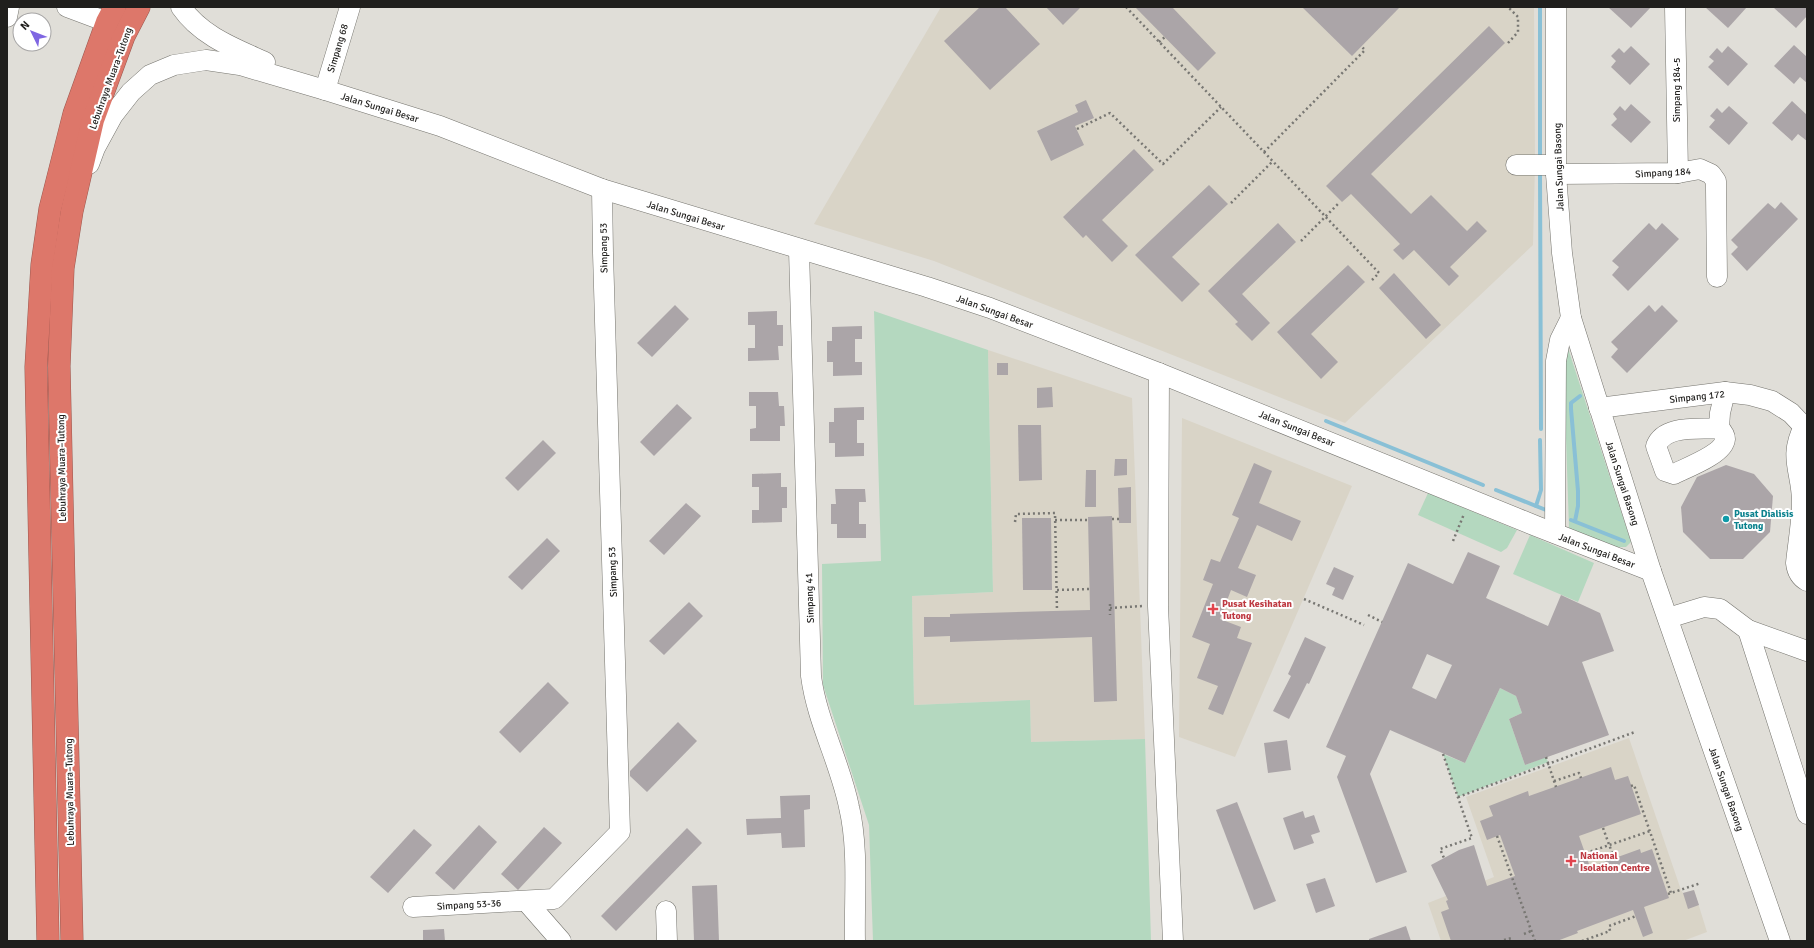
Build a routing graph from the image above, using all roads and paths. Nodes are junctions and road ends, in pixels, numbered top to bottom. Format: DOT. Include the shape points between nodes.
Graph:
graph roads {
  1 [pos="9,7"];
  2 [pos="67,7"];
  3 [pos="139,7"];
  4 [pos="181,7"];
  5 [pos="350,7"];
  6 [pos="1126,7"];
  7 [pos="1508,7"];
  8 [pos="1556,7"];
  9 [pos="1675,7"];
  10 [pos="111,15"];
  11 [pos="7,17"];
  12 [pos="1165,37"];
  13 [pos="1159,42"];
  14 [pos="1508,43"];
  15 [pos="1361,46"];
  16 [pos="325,90"];
  17 [pos="1221,107"];
  18 [pos="1077,129"];
  19 [pos="1264,152"];
  20 [pos="1273,161"];
  21 [pos="1516,165"];
  22 [pos="1556,170"];
  23 [pos="1678,173"];
  24 [pos="602,190"];
  25 [pos="1231,203"];
  26 [pos="1339,203"];
  27 [pos="72,211"];
  28 [pos="1326,217"];
  29 [pos="1302,241"];
  30 [pos="799,250"];
  31 [pos="1717,277"];
  32 [pos="1372,280"];
  33 [pos="1571,318"];
  34 [pos="1159,373"];
  35 [pos="1725,392"];
  36 [pos="1599,408"];
  37 [pos="1719,428"];
  38 [pos="1805,428"];
  39 [pos="1471,499"];
  40 [pos="1112,519"];
  41 [pos="1119,519"];
  42 [pos="1055,520"];
  43 [pos="1088,520"];
  44 [pos="1016,522"];
  45 [pos="1555,533"];
  46 [pos="1453,541"];
  47 [pos="1652,571"];
  48 [pos="1807,582"];
  49 [pos="1090,589"];
  50 [pos="1057,590"];
  51 [pos="1304,599"];
  52 [pos="1158,606"];
  53 [pos="1057,611"];
  54 [pos="1110,615"];
  55 [pos="1368,615"];
  56 [pos="1668,618"];
  57 [pos="1382,622"];
  58 [pos="1364,625"];
  59 [pos="1748,630"];
  60 [pos="1807,651"];
  61 [pos="1634,732"];
  62 [pos="1443,754"];
  63 [pos="1546,757"];
  64 [pos="1548,762"];
  65 [pos="1581,778"];
  66 [pos="1554,781"];
  67 [pos="1631,786"];
  68 [pos="1556,787"];
  69 [pos="1458,796"];
  70 [pos="1807,814"];
  71 [pos="1603,828"];
  72 [pos="1650,831"];
  73 [pos="1497,836"];
  74 [pos="1609,845"];
  75 [pos="1586,854"];
  76 [pos="1444,858"];
  77 [pos="1614,858"];
  78 [pos="1701,883"];
  79 [pos="526,901"];
  80 [pos="413,907"];
  81 [pos="666,911"];
  82 [pos="1636,916"];
  83 [pos="1531,931"];
  84 [pos="1524,934"];
  85 [pos="1512,938"];
  86 [pos="1504,940"];
  87 [pos="48,941"];
  88 [pos="72,941"];
  89 [pos="561,941"];
  90 [pos="667,941"];
  91 [pos="855,941"];
  92 [pos="1173,941"];
  93 [pos="1535,941"];
  94 [pos="1582,941"];
  95 [pos="1780,941"];
  1 -- 11 [label="street"];
  2 -- 10 [label="street"];
  3 -- 27 [label="highway, Lebuhraya Muara–Tutong" via="124,36 93,120"];
  4 -- 16 [label="street, Jalan Sungai Besar" via="202,30 231,47"];
  5 -- 16 [label="street, Simpang 68"];
  6 -- 13 [label="path"];
  7 -- 14 [label="path" via="1518,17 1518,32"];
  8 -- 22 [label="street, Jalan Sungai Basong"];
  9 -- 23 [label="street, Simpang 184-5"];
  10 -- 87 [label="highway, Lebuhraya Muara–Tutong" via="74,114 50,209 42,265 36,367"];
  12 -- 13 [label="path"];
  13 -- 17 [label="path"];
  15 -- 19 [label="path" via="1365,50"];
  16 -- 24 [label="street, Jalan Sungai Besar" via="440,126"];
  16 -- 27 [label="street, Jalan Sungai Besar" via="240,66 206,60 174,65 150,75 131,92 113,115 95,148"];
  17 -- 18 [label="path" via="1163,164 1110,113"];
  17 -- 19 [label="path"];
  19 -- 20 [label="path"];
  20 -- 25 [label="path"];
  20 -- 28 [label="path"];
  21 -- 22 [label="street, Simpang 184"];
  22 -- 23 [label="street, Simpang 184"];
  22 -- 33 [label="street, Jalan Sungai Basong" via="1562,253"];
  23 -- 31 [label="street, Simpang 184" via="1700,169 1711,174 1716,181"];
  24 -- 30 [label="street, Jalan Sungai Besar"];
  24 -- 79 [label="street, Simpang 53" via="620,832 554,899"];
  26 -- 28 [label="path"];
  27 -- 88 [label="highway, Lebuhraya Muara–Tutong" via="63,268 59,366"];
  28 -- 29 [label="path"];
  28 -- 32 [label="path" via="1380,274"];
  30 -- 34 [label="street, Jalan Sungai Besar" via="990,308"];
  30 -- 91 [label="street, Simpang 41" via="811,676 814,698 849,806 854,831"];
  33 -- 36 [label="street, Jalan Sungai Basong"];
  33 -- 45 [label="street" via="1560,340 1556,362"];
  34 -- 39 [label="street, Jalan Sungai Besar"];
  34 -- 52 [label="street"];
  35 -- 36 [label="street, Simpang 172"];
  35 -- 37 [label="street"];
  35 -- 38 [label="street, Simpang 172" via="1772,400 1791,413"];
  36 -- 47 [label="street, Jalan Sungai Basong"];
  38 -- 48 [label="street" via="1797,440 1796,454 1802,502 1796,564 1797,571"];
  39 -- 45 [label="street, Jalan Sungai Besar"];
  39 -- 46 [label="path"];
  40 -- 41 [label="path"];
  42 -- 43 [label="path"];
  42 -- 44 [label="path" via="1055,513 1016,514"];
  42 -- 50 [label="path"];
  45 -- 47 [label="street, Jalan Sungai Besar"];
  47 -- 56 [label="street, Jalan Sungai Basong"];
  49 -- 50 [label="path"];
  50 -- 53 [label="path"];
  51 -- 58 [label="path"];
  52 -- 54 [label="path" via="1110,606"];
  52 -- 92 [label="street"];
  55 -- 57 [label="path"];
  56 -- 59 [label="street" via="1704,607 1720,609"];
  56 -- 95 [label="street, Jalan Sungai Basong"];
  59 -- 60 [label="street"];
  59 -- 70 [label="street"];
  61 -- 64 [label="path"];
  62 -- 69 [label="path"];
  63 -- 64 [label="path"];
  64 -- 66 [label="path"];
  64 -- 69 [label="path"];
  65 -- 66 [label="path" via="1579,773"];
  66 -- 68 [label="path"];
  67 -- 72 [label="path" via="1634,785"];
  69 -- 76 [label="path" via="1472,838 1440,849"];
  71 -- 74 [label="path"];
  72 -- 74 [label="path"];
  72 -- 78 [label="path" via="1670,893"];
  73 -- 83 [label="path"];
  74 -- 75 [label="path"];
  74 -- 77 [label="path"];
  79 -- 80 [label="street, Simpang 53-36"];
  79 -- 89 [label="street"];
  81 -- 90 [label="street"];
  82 -- 94 [label="path" via="1609,926 1610,931"];
  83 -- 84 [label="path"];
  83 -- 93 [label="path"];
  85 -- 86 [label="path"];
}
